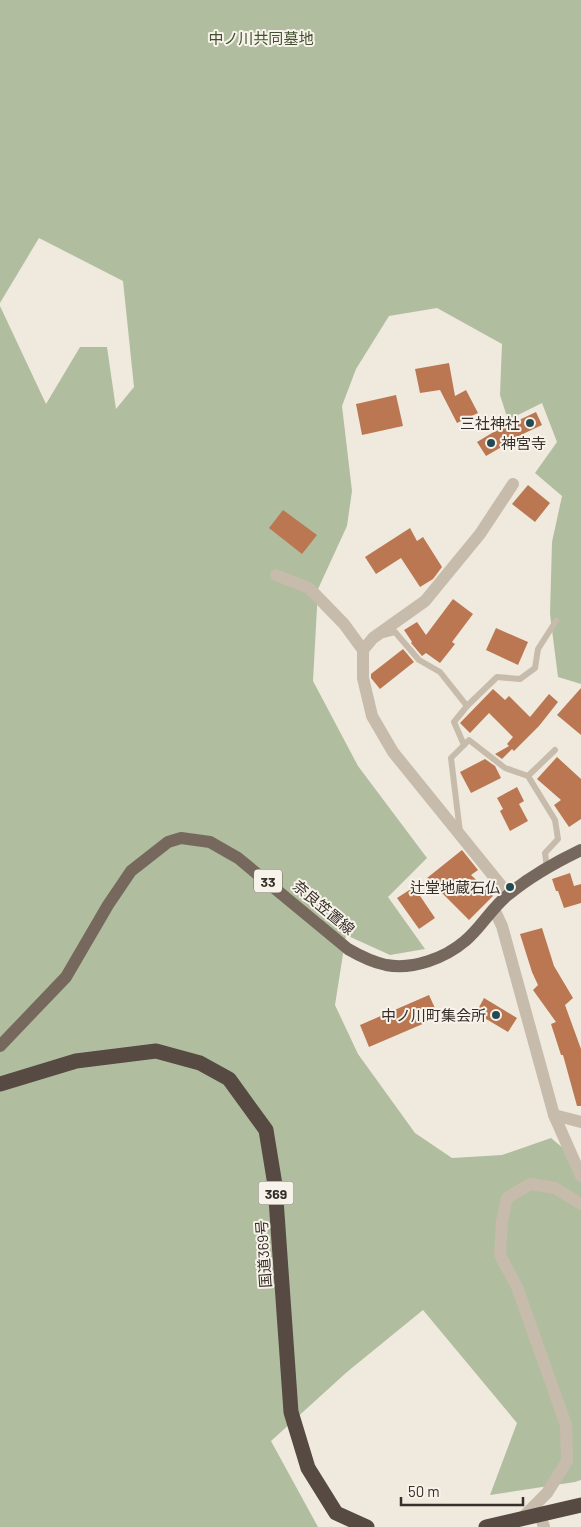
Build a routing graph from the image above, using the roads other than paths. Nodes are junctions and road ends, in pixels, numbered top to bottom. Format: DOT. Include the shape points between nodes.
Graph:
graph roads {
  1 [pos="513,484"];
  2 [pos="276,575"];
  3 [pos="556,620"];
  4 [pos="373,638"];
  5 [pos="363,650"];
  6 [pos="467,706"];
  7 [pos="464,745"];
  8 [pos="555,750"];
  9 [pos="528,776"];
  10 [pos="460,835"];
  11 [pos="581,850"];
  12 [pos="547,868"];
  13 [pos="508,894"];
  14 [pos="494,909"];
  15 [pos="0,1046"];
  16 [pos="0,1084"];
  17 [pos="554,1115"];
  18 [pos="581,1122"];
  19 [pos="581,1176"];
  20 [pos="581,1204"];
  21 [pos="581,1505"];
  22 [pos="523,1517"];
  23 [pos="542,1521"];
  24 [pos="366,1527"];
  25 [pos="486,1527"];
  1 -- 4 [label="street" via="480,534 425,601"];
  2 -- 5 [label="street" via="309,588 344,624"];
  3 -- 6 [label="lane" via="538,649 535,668 520,679 497,678"];
  4 -- 5 [label="street"];
  4 -- 6 [label="lane" via="395,632 419,660 440,672"];
  5 -- 10 [label="street" via="363,678 372,716 393,752"];
  6 -- 7 [label="lane" via="454,722"];
  7 -- 9 [label="lane" via="469,740 505,768"];
  7 -- 10 [label="lane" via="451,758"];
  8 -- 9 [label="lane"];
  9 -- 12 [label="lane" via="555,820 558,839 545,853"];
  10 -- 13 [label="street"];
  11 -- 12 [label="main road, 奈良笠置線 / 33"];
  12 -- 13 [label="main road, 奈良笠置線 / 33"];
  13 -- 14 [label="main road, 奈良笠置線 / 33"];
  14 -- 15 [label="main road, 奈良笠置線 / 33" via="466,941 447,954 430,961 388,965 366,959 348,949 238,858 210,842 181,838 168,842 131,871 66,977"];
  14 -- 17 [label="street" via="502,926"];
  16 -- 24 [label="highway, 国道369号 / 369" via="76,1062 156,1051 200,1063 229,1079 266,1130 275,1185 291,1412 305,1459 336,1513"];
  17 -- 18 [label="street"];
  17 -- 19 [label="street"];
  20 -- 22 [label="street" via="555,1188 530,1184 507,1198 502,1221 500,1255 517,1287 566,1424 567,1461 547,1493"];
  21 -- 23 [label="highway"];
  22 -- 23 [label="highway"];
  22 -- 25 [label="highway"];
}
